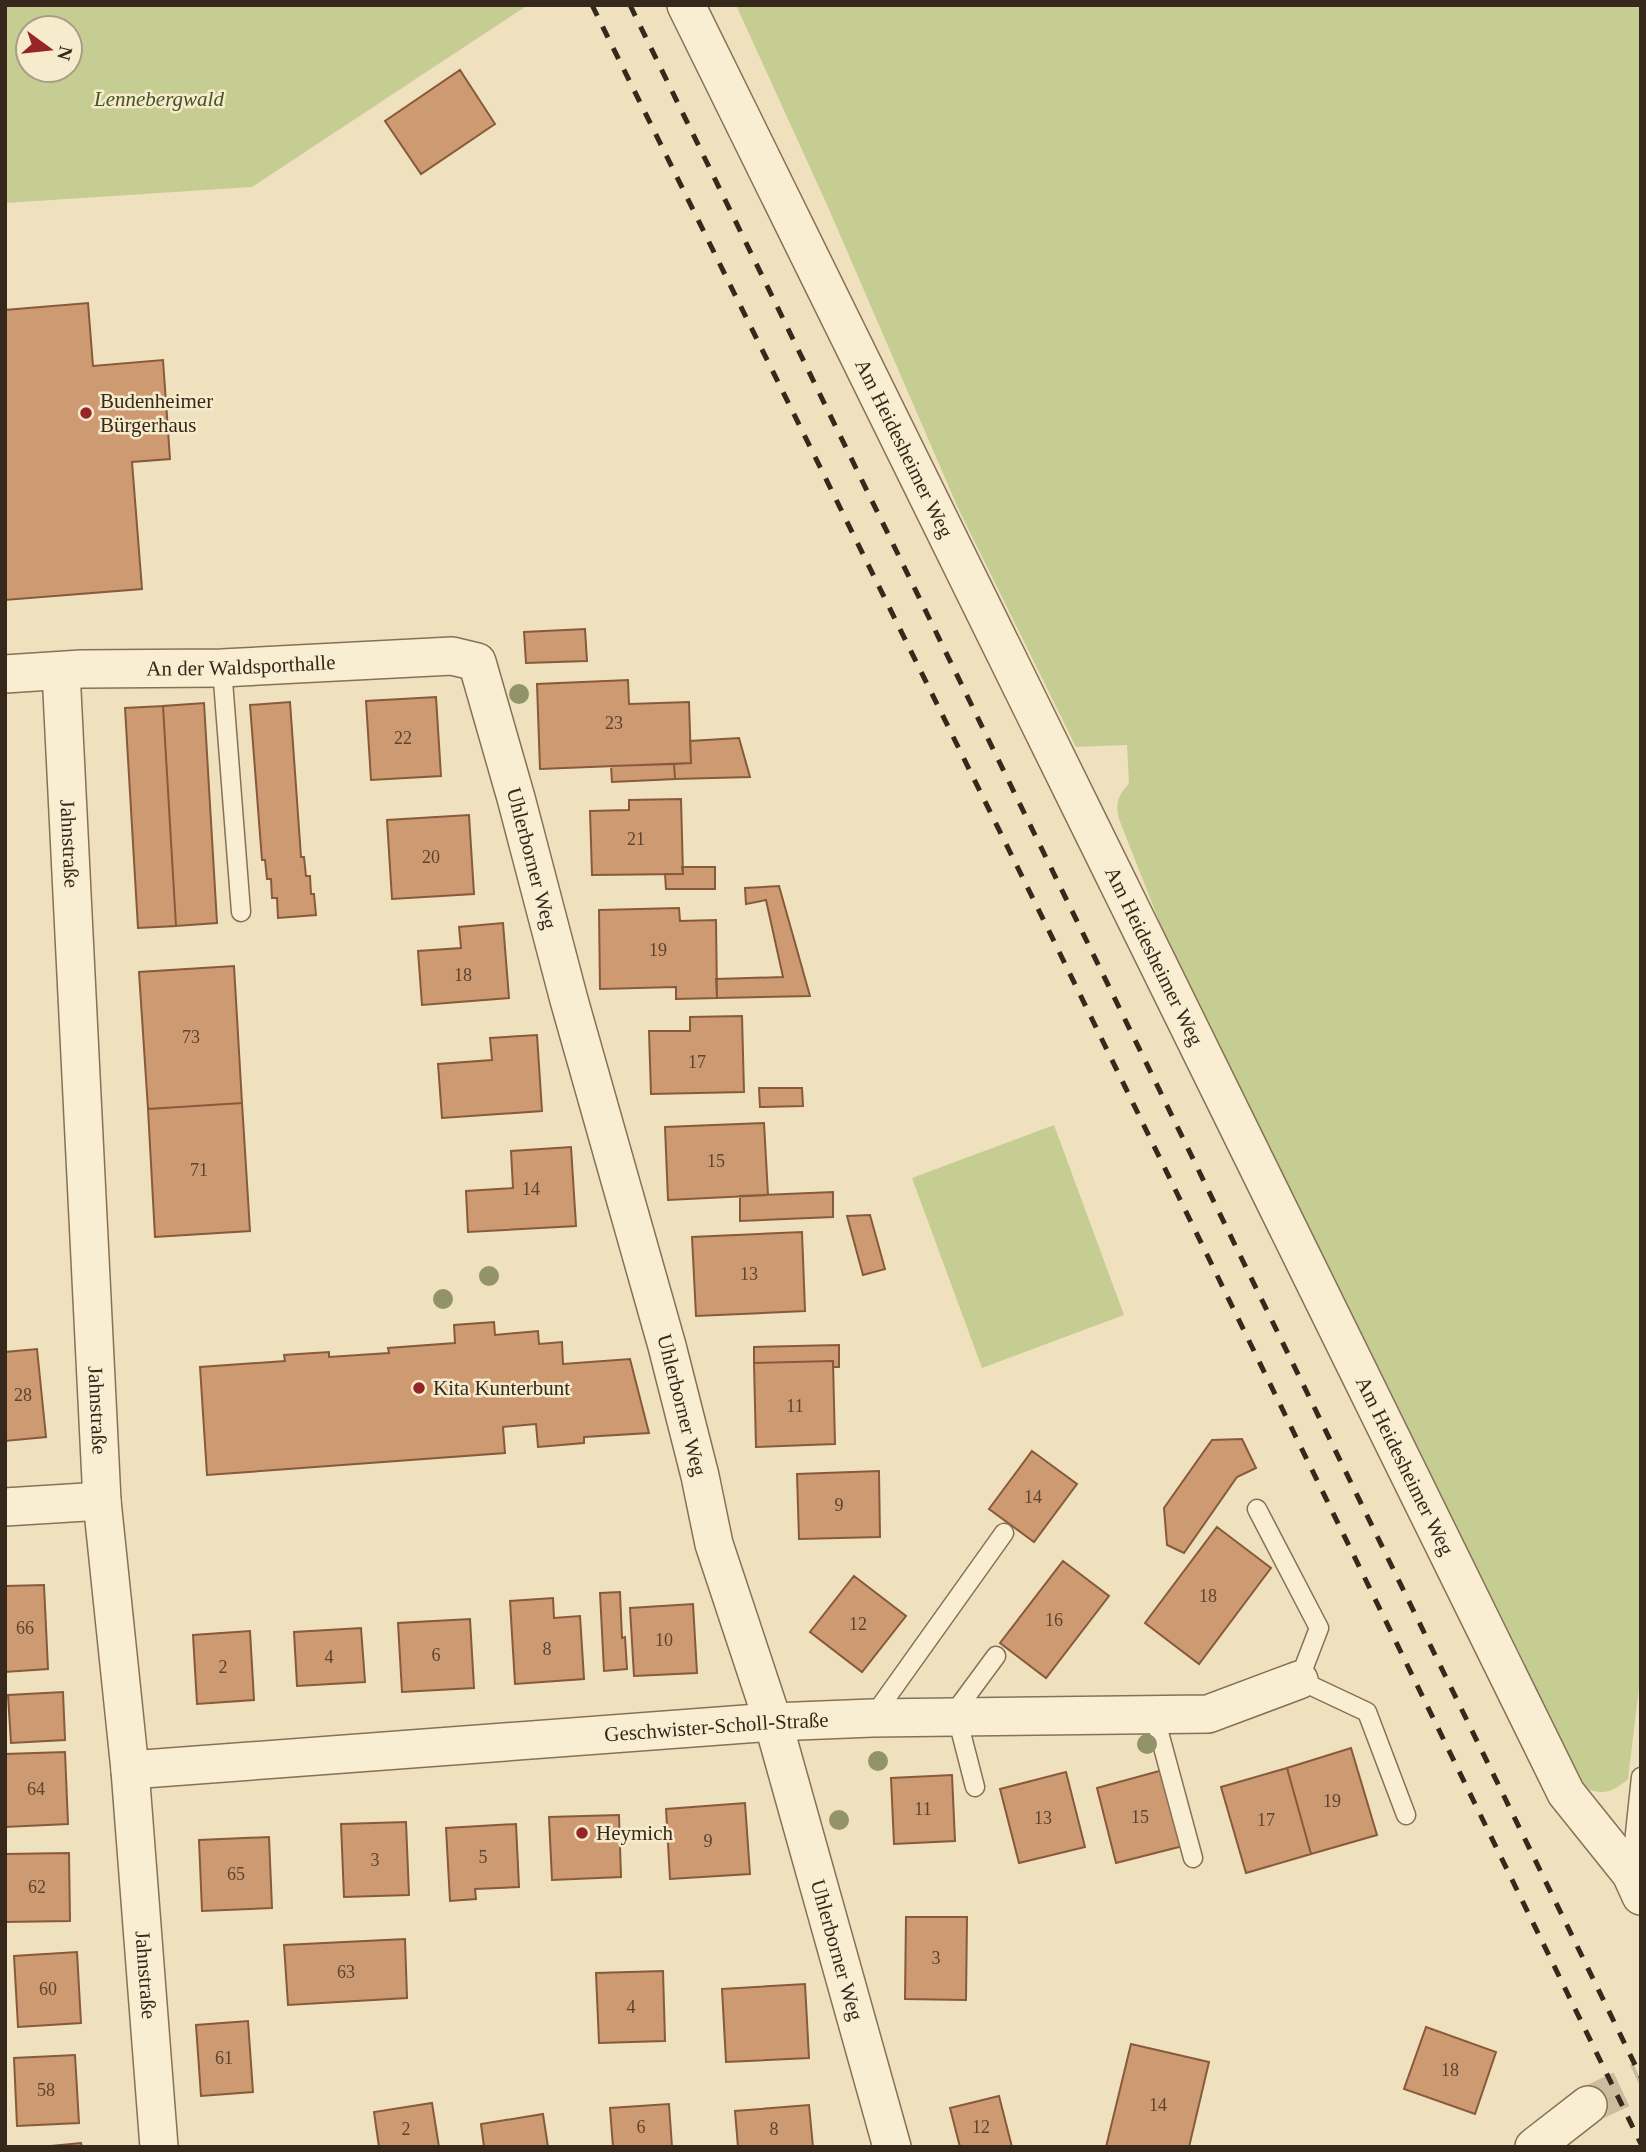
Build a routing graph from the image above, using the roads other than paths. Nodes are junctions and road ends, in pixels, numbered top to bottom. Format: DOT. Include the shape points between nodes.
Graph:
graph roads {
  1 [pos="686,5"];
  2 [pos="477,662"];
  3 [pos="222,668"];
  4 [pos="61,671"];
  5 [pos="5,674"];
  6 [pos="241,912"];
  7 [pos="102,1501"];
  8 [pos="5,1507"];
  9 [pos="1257,1508"];
  10 [pos="1004,1533"];
  11 [pos="996,1656"];
  12 [pos="1299,1680"];
  13 [pos="1154,1714"];
  14 [pos="872,1717"];
  15 [pos="954,1717"];
  16 [pos="773,1722"];
  17 [pos="130,1770"];
  18 [pos="1641,1777"];
  19 [pos="975,1787"];
  20 [pos="1406,1815"];
  21 [pos="1193,1857"];
  22 [pos="1636,1885"];
  23 [pos="1588,2105"];
  24 [pos="159,2147"];
  25 [pos="892,2147"];
  26 [pos="1534,2147"];
  1 -- 22 [label="street, Am Heidesheimer Weg" via="1566,1793"];
  2 -- 3 [label="street, An der Waldsporthalle" via="452,656"];
  2 -- 16 [label="street, Uhlerborner Weg" via="667,1346 714,1545"];
  3 -- 4 [label="street, An der Waldsporthalle"];
  3 -- 6 [label="lane"];
  4 -- 5 [label="street, An der Waldsporthalle"];
  4 -- 7 [label="street, Jahnstraße"];
  7 -- 8 [label="street"];
  7 -- 17 [label="street, Jahnstraße"];
  9 -- 12 [label="lane" via="1319,1628"];
  10 -- 14 [label="lane"];
  11 -- 15 [label="lane"];
  12 -- 13 [label="street, Geschwister-Scholl-Straße" via="1208,1714"];
  12 -- 20 [label="lane" via="1367,1712"];
  13 -- 15 [label="street, Geschwister-Scholl-Straße"];
  13 -- 21 [label="lane"];
  14 -- 15 [label="street, Geschwister-Scholl-Straße"];
  14 -- 16 [label="street, Geschwister-Scholl-Straße"];
  15 -- 19 [label="lane"];
  16 -- 17 [label="street, Geschwister-Scholl-Straße"];
  16 -- 25 [label="street, Uhlerborner Weg"];
  17 -- 24 [label="street, Jahnstraße"];
  18 -- 22 [label="lane"];
  23 -- 26 [label="street"];
}
